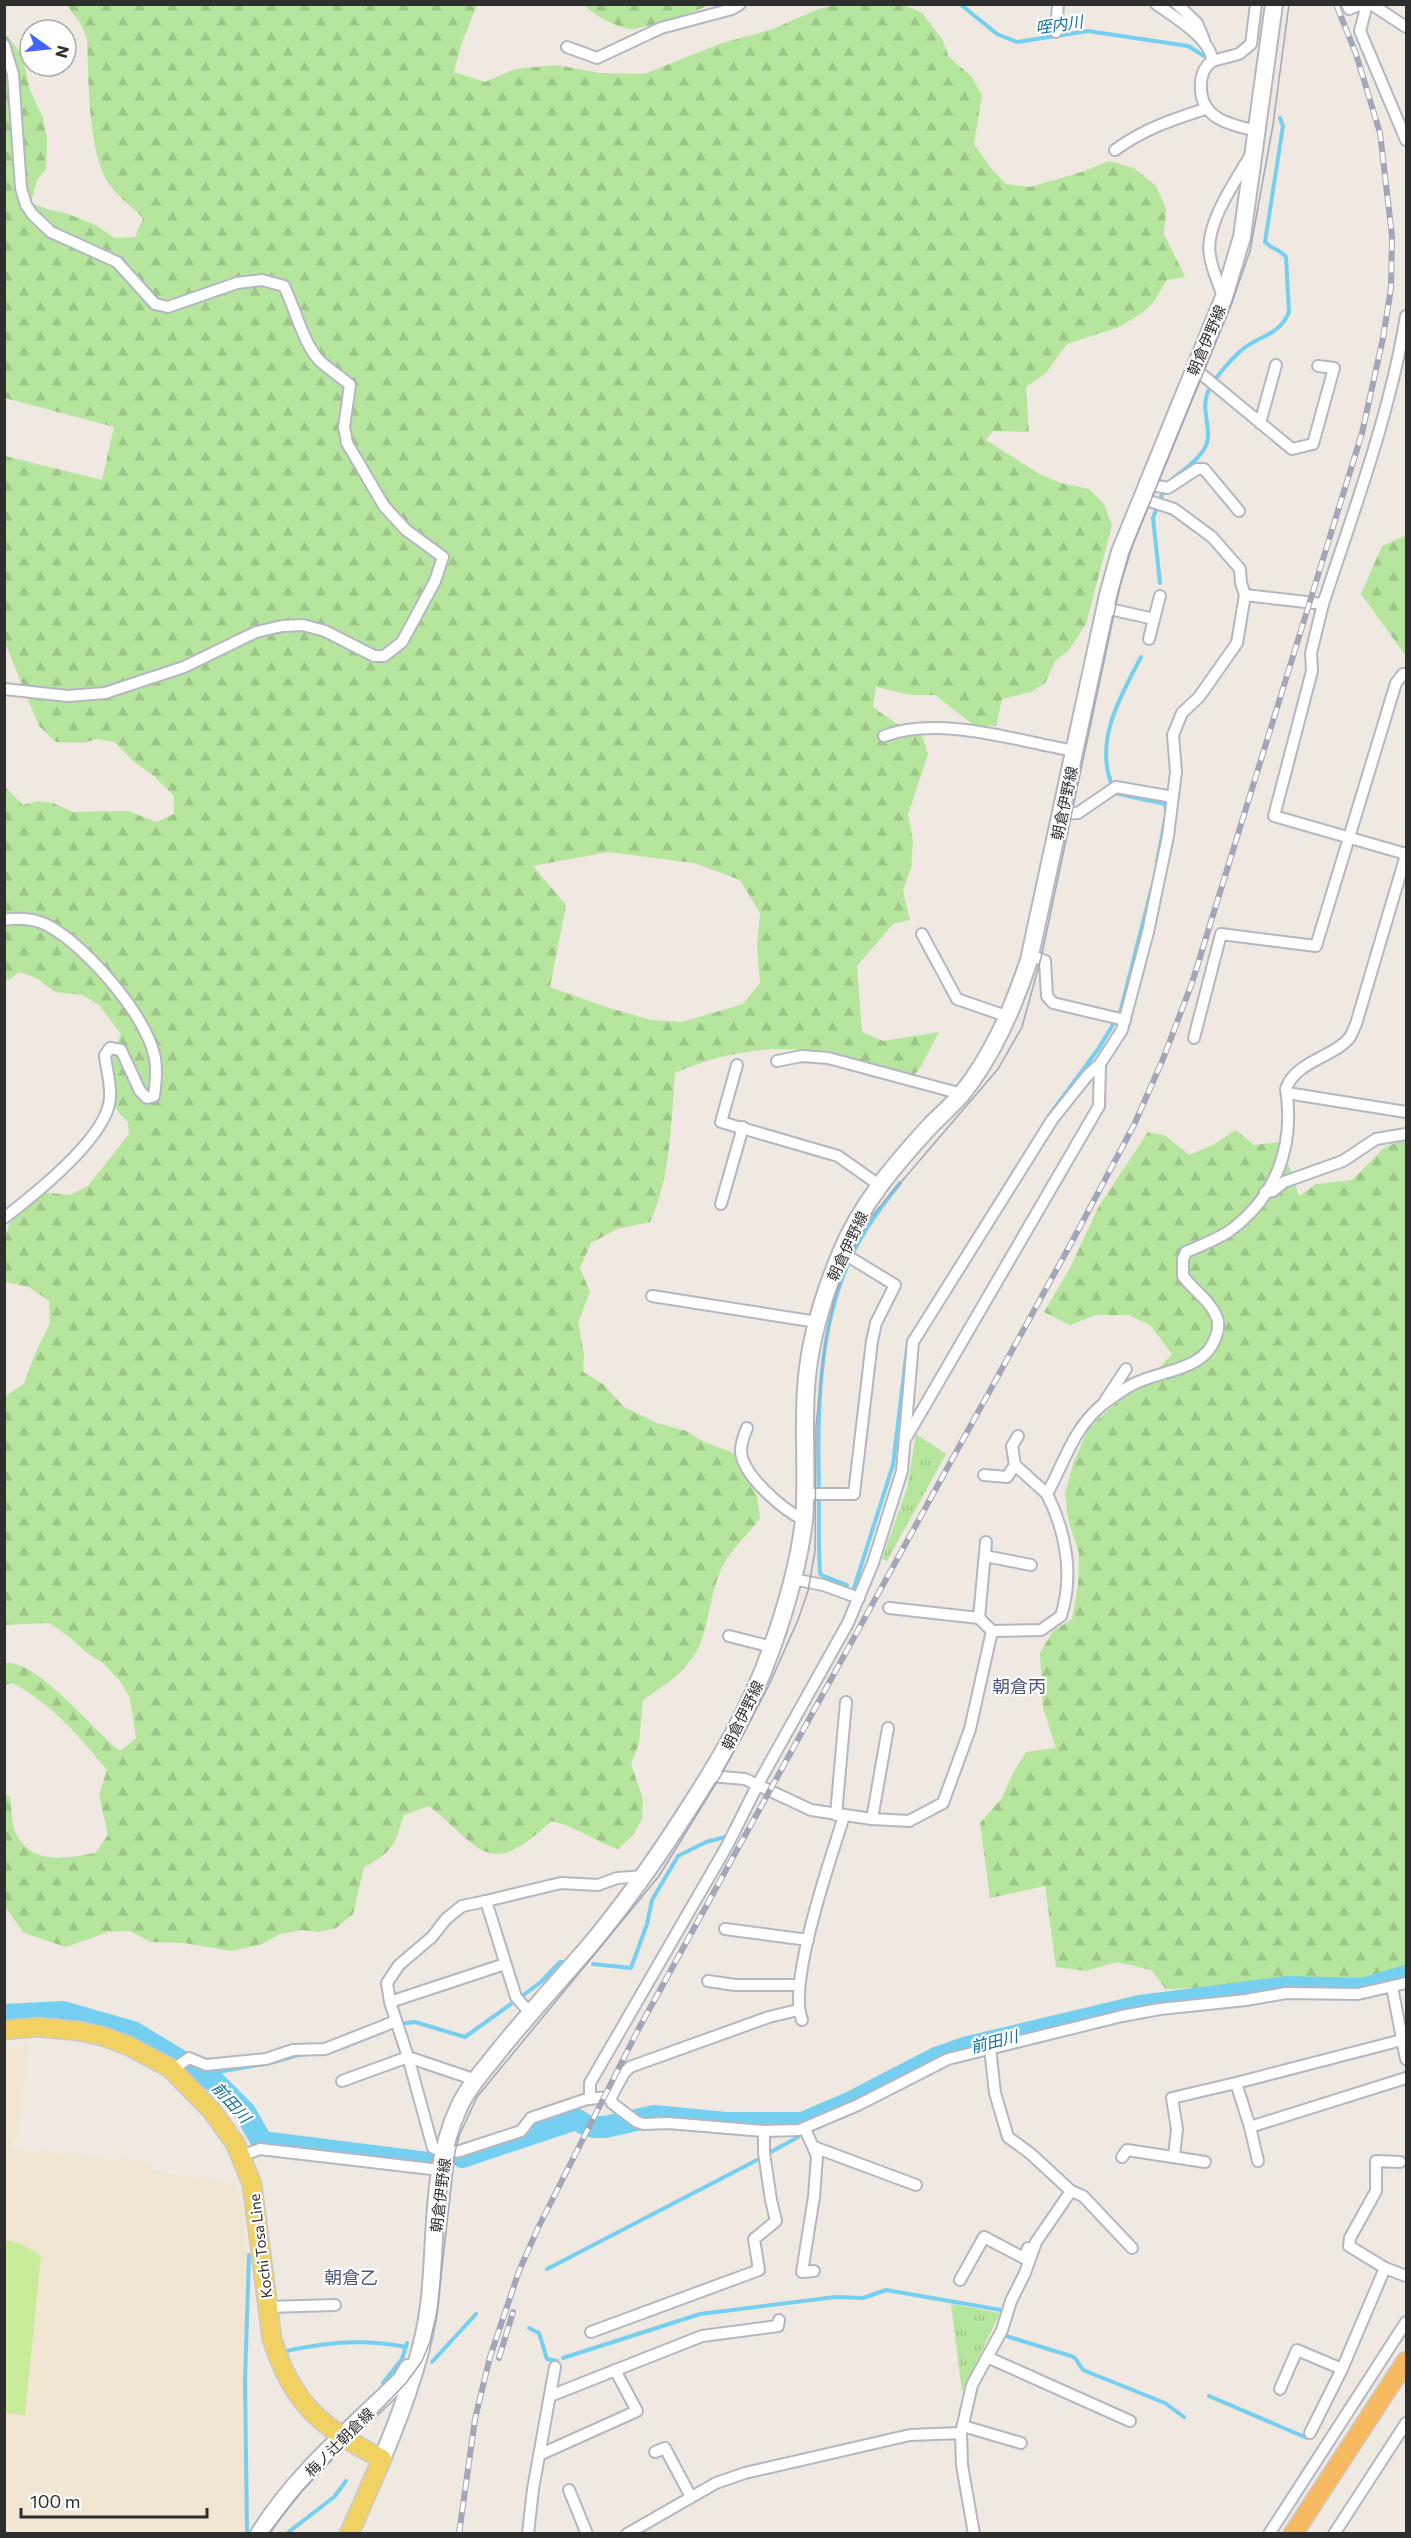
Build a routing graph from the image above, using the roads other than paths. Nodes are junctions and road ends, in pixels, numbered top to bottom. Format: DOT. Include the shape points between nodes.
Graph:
graph roads {
  1 [pos="740,4"];
  2 [pos="1058,4"];
  3 [pos="1156,4"];
  4 [pos="1177,4"];
  5 [pos="1256,4"];
  6 [pos="1274,4"];
  7 [pos="1347,4"];
  8 [pos="1362,4"];
  9 [pos="1369,4"];
  10 [pos="1407,27"];
  11 [pos="1056,32"];
  12 [pos="1204,41"];
  13 [pos="4,45"];
  14 [pos="567,47"];
  15 [pos="1212,61"];
  16 [pos="1205,109"];
  17 [pos="1257,131"];
  18 [pos="1407,140"];
  19 [pos="1255,149"];
  20 [pos="1115,150"];
  21 [pos="1224,297"];
  22 [pos="1407,316"];
  23 [pos="1276,365"];
  24 [pos="1318,366"];
  25 [pos="1201,372"];
  26 [pos="1260,423"];
  27 [pos="1144,491"];
  28 [pos="1239,511"];
  29 [pos="1245,595"];
  30 [pos="1160,596"];
  31 [pos="1323,604"];
  32 [pos="1105,608"];
  33 [pos="1154,619"];
  34 [pos="1149,639"];
  35 [pos="1407,674"];
  36 [pos="4,689"];
  37 [pos="885,736"];
  38 [pos="1075,751"];
  39 [pos="1173,797"];
  40 [pos="1061,814"];
  41 [pos="1347,838"];
  42 [pos="1407,855"];
  43 [pos="4,920"];
  44 [pos="922,934"];
  45 [pos="1030,955"];
  46 [pos="1009,1017"];
  47 [pos="1125,1020"];
  48 [pos="1194,1038"];
  49 [pos="777,1061"];
  50 [pos="1100,1064"];
  51 [pos="737,1065"];
  52 [pos="1287,1093"];
  53 [pos="962,1094"];
  54 [pos="1407,1112"];
  55 [pos="743,1127"];
  56 [pos="1407,1134"];
  57 [pos="879,1185"];
  58 [pos="1265,1192"];
  59 [pos="721,1204"];
  60 [pos="4,1218"];
  61 [pos="841,1252"];
  62 [pos="652,1296"];
  63 [pos="817,1322"];
  64 [pos="1126,1369"];
  65 [pos="1102,1405"];
  66 [pos="747,1428"];
  67 [pos="1018,1436"];
  68 [pos="906,1439"];
  69 [pos="1015,1465"];
  70 [pos="984,1475"];
  71 [pos="805,1494"];
  72 [pos="1047,1494"];
  73 [pos="804,1520"];
  74 [pos="986,1542"];
  75 [pos="985,1556"];
  76 [pos="1031,1565"];
  77 [pos="793,1579"];
  78 [pos="859,1598"];
  79 [pos="890,1608"];
  80 [pos="980,1618"];
  81 [pos="992,1631"];
  82 [pos="729,1636"];
  83 [pos="772,1647"];
  84 [pos="846,1702"];
  85 [pos="888,1728"];
  86 [pos="710,1776"];
  87 [pos="761,1786"];
  88 [pos="840,1815"];
  89 [pos="872,1819"];
  90 [pos="646,1876"];
  91 [pos="486,1901"];
  92 [pos="725,1929"];
  93 [pos="808,1940"];
  94 [pos="506,1964"];
  95 [pos="708,1981"];
  96 [pos="1407,1983"];
  97 [pos="799,1985"];
  98 [pos="1392,1987"];
  99 [pos="390,2002"];
  100 [pos="530,2013"];
  101 [pos="396,2021"];
  102 [pos="4,2030"];
  103 [pos="990,2048"];
  104 [pos="1405,2050"];
  105 [pos="408,2057"];
  106 [pos="178,2065"];
  107 [pos="1407,2078"];
  108 [pos="476,2080"];
  109 [pos="342,2081"];
  110 [pos="1236,2083"];
  111 [pos="611,2097"];
  112 [pos="590,2099"];
  113 [pos="1250,2127"];
  114 [pos="805,2129"];
  115 [pos="764,2131"];
  116 [pos="814,2147"];
  117 [pos="445,2153"];
  118 [pos="241,2156"];
  119 [pos="1174,2156"];
  120 [pos="1122,2157"];
  121 [pos="1258,2161"];
  122 [pos="1205,2162"];
  123 [pos="1400,2162"];
  124 [pos="440,2170"];
  125 [pos="916,2185"];
  126 [pos="1069,2189"];
  127 [pos="1132,2248"];
  128 [pos="1385,2268"];
  129 [pos="814,2271"];
  130 [pos="1407,2276"];
  131 [pos="960,2280"];
  132 [pos="335,2305"];
  133 [pos="267,2307"];
  134 [pos="779,2320"];
  135 [pos="1407,2322"];
  136 [pos="591,2332"];
  137 [pos="419,2350"];
  138 [pos="987,2356"];
  139 [pos="1407,2361"];
  140 [pos="555,2367"];
  141 [pos="1342,2369"];
  142 [pos="615,2370"];
  143 [pos="1280,2389"];
  144 [pos="550,2396"];
  145 [pos="1130,2421"];
  146 [pos="1407,2423"];
  147 [pos="962,2429"];
  148 [pos="1310,2433"];
  149 [pos="1403,2436"];
  150 [pos="342,2438"];
  151 [pos="1021,2443"];
  152 [pos="655,2452"];
  153 [pos="539,2456"];
  154 [pos="382,2459"];
  155 [pos="569,2490"];
  156 [pos="691,2497"];
  157 [pos="259,2534"];
  158 [pos="349,2534"];
  159 [pos="528,2534"];
  160 [pos="587,2534"];
  161 [pos="627,2534"];
  162 [pos="974,2534"];
  163 [pos="1269,2534"];
  164 [pos="1293,2534"];
  165 [pos="1334,2534"];
  1 -- 14 [label="street" via="661,28 597,58"];
  2 -- 11 [label="street"];
  3 -- 12 [label="street"];
  4 -- 12 [label="street" via="1197,23"];
  5 -- 15 [label="street" via="1251,44 1239,54"];
  6 -- 17 [label="main road, 朝倉伊野線"];
  7 -- 8 [label="street" via="1349,9"];
  9 -- 10 [label="street"];
  9 -- 18 [label="street" via="1360,32"];
  12 -- 15 [label="street"];
  13 -- 36 [label="street" via="13,74 21,188 33,216 51,232 117,262 155,304 168,307 237,283 261,280 284,286 308,345 320,361 350,385 344,426 352,452 384,506 406,530 443,557 435,581 402,642 384,656 374,656 325,631 303,625 282,626 256,632 184,667 105,693 68,696"];
  15 -- 16 [label="street" via="1200,82"];
  16 -- 17 [label="street" via="1232,125"];
  16 -- 20 [label="street" via="1138,134"];
  17 -- 19 [label="main road, 朝倉伊野線"];
  19 -- 21 [label="main road, 朝倉伊野線" via="1242,237"];
  19 -- 21 [label="street" via="1225,198 1210,241 1209,255"];
  21 -- 25 [label="main road, 朝倉伊野線"];
  22 -- 31 [label="street" via="1362,488"];
  23 -- 26 [label="street"];
  24 -- 26 [label="street" via="1334,368 1313,444 1292,449"];
  25 -- 26 [label="street"];
  25 -- 27 [label="main road, 朝倉伊野線"];
  27 -- 28 [label="street" via="1165,488 1197,469 1204,469"];
  27 -- 29 [label="street" via="1212,537 1240,569"];
  27 -- 32 [label="main road, 朝倉伊野線" via="1120,552"];
  29 -- 31 [label="street"];
  29 -- 39 [label="street" via="1237,643 1199,697 1182,713 1174,731"];
  30 -- 33 [label="street"];
  31 -- 41 [label="street" via="1311,653 1312,671 1274,816"];
  32 -- 33 [label="street"];
  32 -- 38 [label="main road, 朝倉伊野線"];
  33 -- 34 [label="street"];
  35 -- 41 [label="street" via="1396,683"];
  37 -- 38 [label="street" via="900,730 947,729"];
  38 -- 40 [label="main road, 朝倉伊野線"];
  39 -- 40 [label="street" via="1116,787 1078,813"];
  39 -- 47 [label="street" via="1159,884"];
  40 -- 45 [label="main road, 朝倉伊野線"];
  41 -- 42 [label="street"];
  41 -- 48 [label="street" via="1316,946 1221,934"];
  42 -- 52 [label="street" via="1349,1039 1301,1070 1288,1083"];
  43 -- 60 [label="street" via="17,917 48,925 80,948 124,996 148,1040 155,1058 156,1077 154,1096 147,1098 121,1050 110,1048 105,1055 110,1096 107,1112 69,1163"];
  44 -- 46 [label="street" via="957,999"];
  45 -- 46 [label="main road, 朝倉伊野線"];
  45 -- 47 [label="street" via="1045,961 1047,996 1053,1003"];
  46 -- 53 [label="main road, 朝倉伊野線"];
  47 -- 50 [label="street"];
  49 -- 53 [label="street" via="802,1056 828,1058"];
  50 -- 68 [label="street" via="1099,1106"];
  50 -- 68 [label="street" via="1052,1120 914,1342"];
  51 -- 55 [label="street" via="721,1122"];
  52 -- 54 [label="street"];
  52 -- 58 [label="street" via="1287,1144 1280,1170"];
  53 -- 57 [label="main road, 朝倉伊野線"];
  55 -- 57 [label="street" via="838,1156"];
  55 -- 59 [label="street"];
  56 -- 58 [label="street" via="1376,1139 1342,1161"];
  57 -- 61 [label="main road, 朝倉伊野線"];
  58 -- 65 [label="street" via="1236,1225 1186,1252 1183,1259 1183,1276 1219,1321 1214,1345 1194,1362 1128,1387"];
  61 -- 63 [label="main road, 朝倉伊野線"];
  61 -- 71 [label="street" via="895,1285 876,1323 872,1341 854,1494"];
  62 -- 63 [label="street"];
  63 -- 71 [label="main road, 朝倉伊野線" via="807,1378"];
  64 -- 65 [label="street"];
  65 -- 72 [label="street" via="1078,1431"];
  66 -- 73 [label="street" via="741,1451 744,1464 772,1498"];
  67 -- 69 [label="street" via="1012,1446"];
  68 -- 78 [label="street" via="902,1471"];
  69 -- 70 [label="street" via="1007,1477"];
  69 -- 72 [label="street"];
  71 -- 73 [label="main road, 朝倉伊野線"];
  72 -- 81 [label="street" via="1065,1541 1067,1558 1061,1616 1041,1630"];
  73 -- 77 [label="main road, 朝倉伊野線"];
  74 -- 75 [label="street"];
  75 -- 76 [label="street"];
  75 -- 80 [label="street"];
  77 -- 78 [label="street"];
  77 -- 83 [label="main road, 朝倉伊野線"];
  78 -- 87 [label="street"];
  79 -- 80 [label="street"];
  80 -- 81 [label="street"];
  81 -- 89 [label="street" via="970,1729 943,1803 909,1821"];
  82 -- 83 [label="street"];
  83 -- 86 [label="main road, 朝倉伊野線" via="743,1716"];
  84 -- 88 [label="street"];
  85 -- 89 [label="street"];
  86 -- 87 [label="street" via="745,1779"];
  86 -- 90 [label="main road, 朝倉伊野線"];
  87 -- 88 [label="street" via="811,1810"];
  87 -- 112 [label="street" via="590,2083"];
  88 -- 89 [label="street"];
  88 -- 93 [label="street"];
  90 -- 91 [label="street" via="617,1878 598,1885 561,1883"];
  90 -- 100 [label="main road, 朝倉伊野線"];
  91 -- 94 [label="street"];
  91 -- 99 [label="street" via="462,1906 399,1965 387,1983"];
  92 -- 93 [label="street"];
  93 -- 97 [label="street"];
  94 -- 99 [label="street"];
  94 -- 100 [label="street" via="516,1997"];
  95 -- 97 [label="street"];
  96 -- 98 [label="street"];
  97 -- 111 [label="street" via="800,2015 769,2018 630,2067"];
  98 -- 103 [label="street" via="1358,1994 1286,1993 1160,2009"];
  98 -- 104 [label="street"];
  99 -- 101 [label="street"];
  100 -- 108 [label="main road, 朝倉伊野線"];
  101 -- 105 [label="street"];
  101 -- 106 [label="street" via="325,2049 293,2050 266,2059 207,2065 189,2058"];
  102 -- 106 [label="main road, Kochi Tosa Line" via="38,2027 102,2036"];
  103 -- 114 [label="street" via="932,2066"];
  103 -- 126 [label="street" via="994,2087 1008,2138"];
  104 -- 110 [label="street"];
  105 -- 108 [label="street"];
  105 -- 109 [label="street"];
  105 -- 117 [label="street" via="433,2148"];
  106 -- 118 [label="main road, Kochi Tosa Line"];
  107 -- 113 [label="street"];
  108 -- 117 [label="main road, 朝倉伊野線" via="459,2106"];
  110 -- 113 [label="street"];
  110 -- 119 [label="street" via="1172,2098 1177,2129"];
  111 -- 112 [label="street"];
  111 -- 115 [label="street" via="612,2103 634,2120"];
  112 -- 117 [label="street" via="531,2118 521,2131"];
  113 -- 121 [label="street"];
  114 -- 115 [label="street"];
  114 -- 116 [label="street"];
  115 -- 136 [label="street" via="776,2221 754,2239 759,2270"];
  116 -- 125 [label="street"];
  116 -- 129 [label="street" via="814,2197 802,2272"];
  117 -- 124 [label="main road, 朝倉伊野線"];
  118 -- 124 [label="street" via="260,2149"];
  118 -- 133 [label="main road, Kochi Tosa Line" via="252,2184"];
  119 -- 120 [label="street" via="1126,2150"];
  119 -- 122 [label="street"];
  123 -- 128 [label="street" via="1376,2161 1376,2191 1350,2238 1349,2246"];
  124 -- 137 [label="main road, 朝倉伊野線" via="429,2308"];
  126 -- 127 [label="street" via="1083,2196"];
  126 -- 131 [label="street" via="1032,2238 1024,2258 984,2237"];
  126 -- 138 [label="street" via="1036,2242 1002,2330"];
  128 -- 130 [label="street"];
  128 -- 141 [label="street"];
  132 -- 133 [label="street"];
  133 -- 150 [label="main road, Kochi Tosa Line" via="279,2363 291,2387 308,2409"];
  134 -- 142 [label="street" via="778,2326 702,2336"];
  135 -- 163 [label="street"];
  137 -- 150 [label="main road, 梅ノ辻朝倉線" via="401,2380"];
  137 -- 154 [label="main road, 朝倉伊野線"];
  138 -- 145 [label="street"];
  138 -- 147 [label="street" via="972,2385"];
  139 -- 164 [label="highway"];
  140 -- 144 [label="street"];
  141 -- 143 [label="street" via="1297,2350"];
  141 -- 148 [label="street"];
  142 -- 144 [label="street"];
  142 -- 153 [label="street" via="637,2411"];
  144 -- 153 [label="street"];
  146 -- 149 [label="street"];
  147 -- 151 [label="street"];
  147 -- 156 [label="street" via="910,2435 746,2473"];
  147 -- 162 [label="street" via="962,2465"];
  149 -- 165 [label="street"];
  150 -- 154 [label="main road, Kochi Tosa Line"];
  150 -- 157 [label="main road, 梅ノ辻朝倉線" via="274,2509"];
  152 -- 156 [label="street" via="665,2448"];
  153 -- 159 [label="street"];
  154 -- 158 [label="main road"];
  155 -- 160 [label="street"];
  156 -- 161 [label="street"];
}
